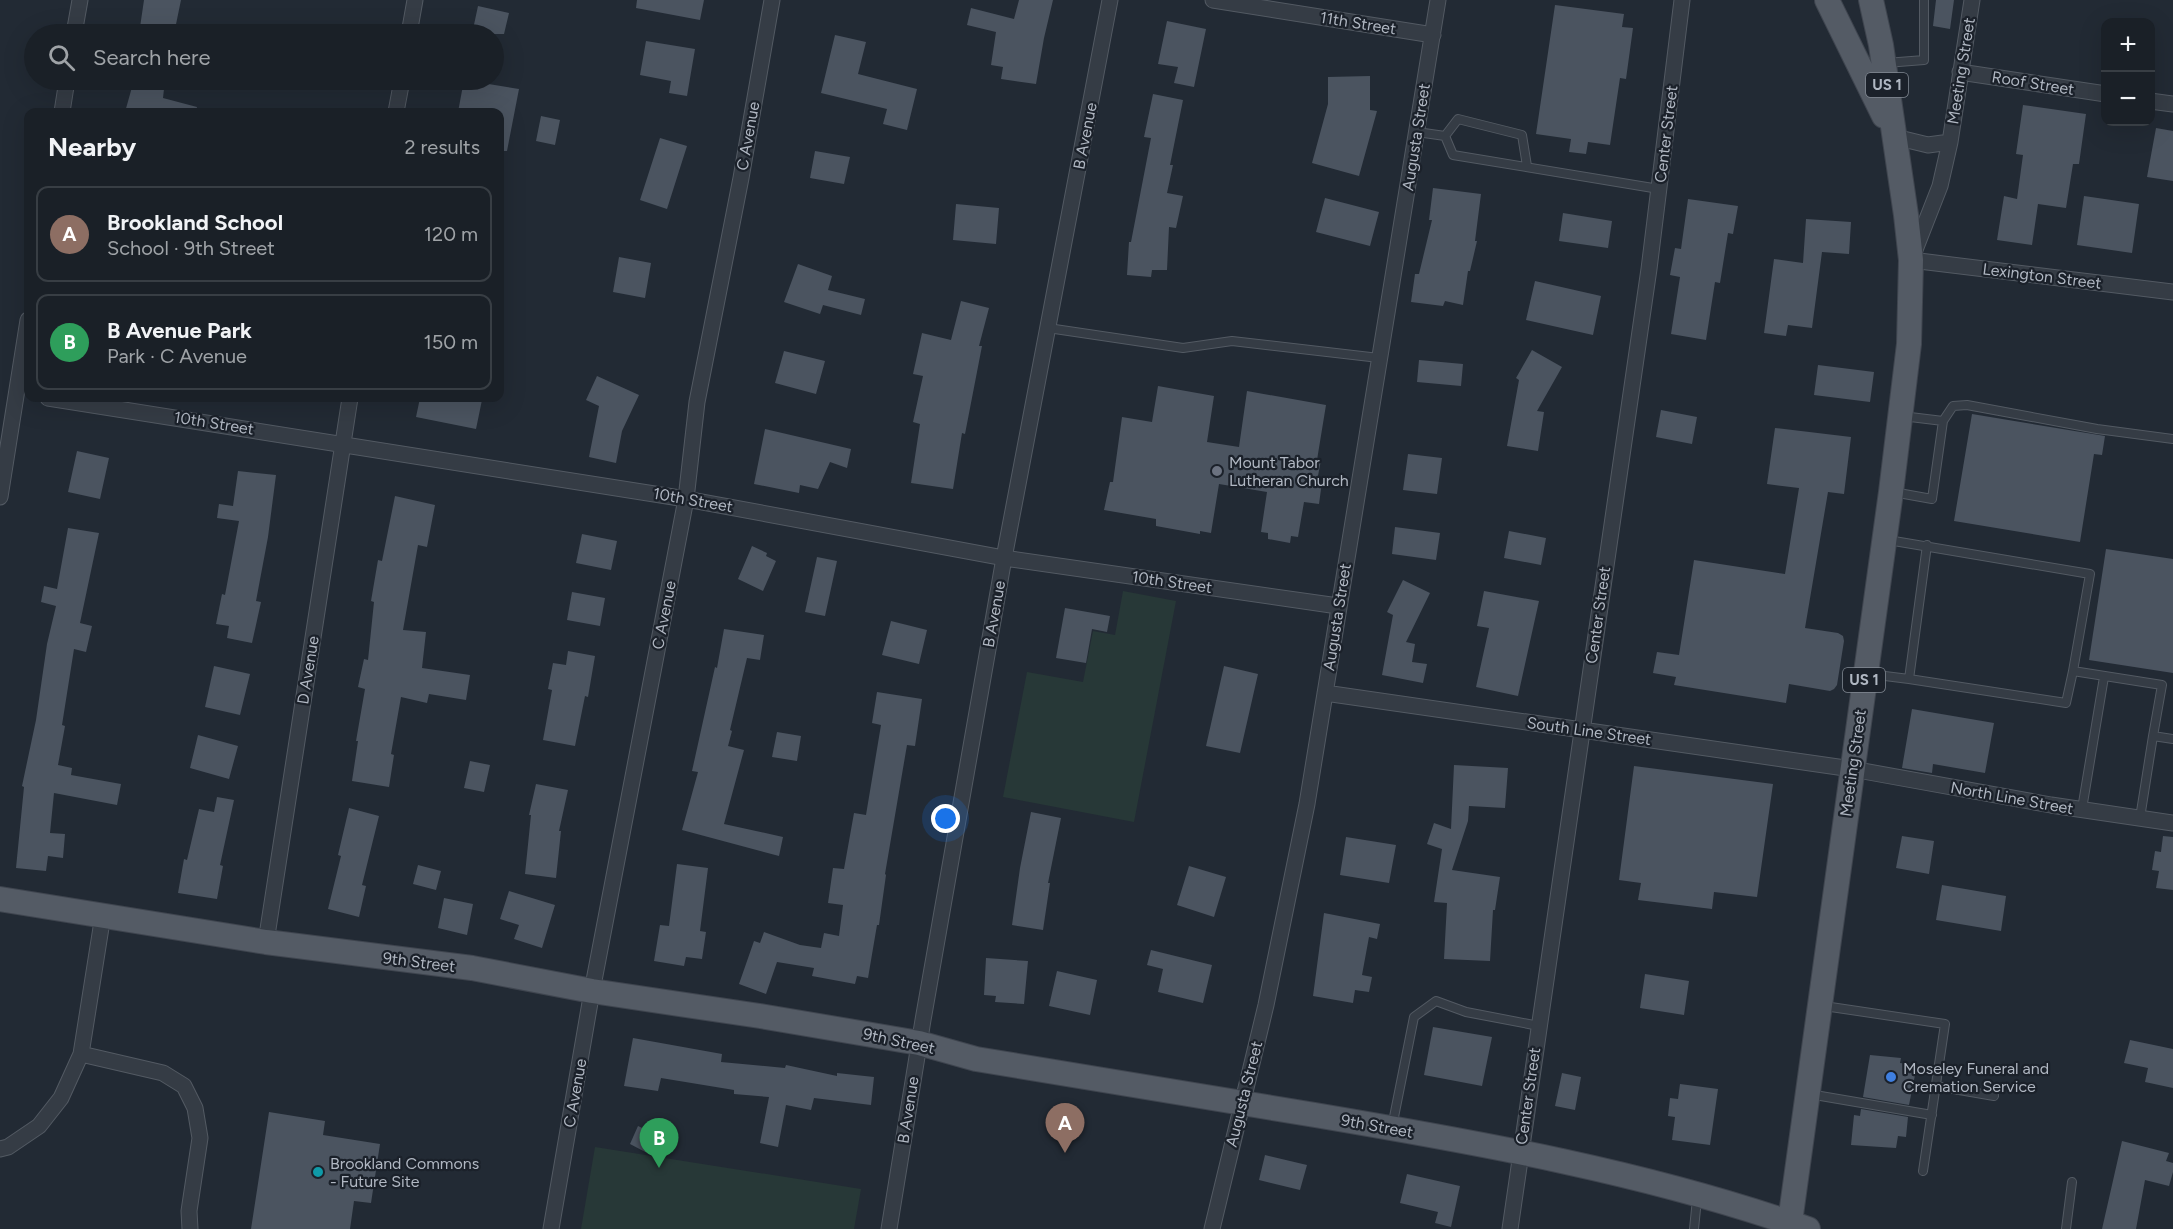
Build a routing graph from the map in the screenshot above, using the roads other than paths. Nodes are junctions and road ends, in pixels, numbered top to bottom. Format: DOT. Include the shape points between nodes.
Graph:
graph roads {
  1 [pos="80,0"];
  2 [pos="415,0"];
  3 [pos="772,0"];
  4 [pos="1110,0"];
  5 [pos="1213,0"];
  6 [pos="1438,0"];
  7 [pos="1682,0"];
  8 [pos="1827,0"];
  9 [pos="1871,0"];
  10 [pos="1924,0"];
  11 [pos="1972,0"];
  12 [pos="76,24"];
  13 [pos="411,24"];
  14 [pos="1432,35"];
  15 [pos="1883,64"];
  16 [pos="1960,72"];
  17 [pos="65,90"];
  18 [pos="400,90"];
  19 [pos="2101,93"];
  20 [pos="2155,102"];
  21 [pos="2173,104"];
  22 [pos="63,108"];
  23 [pos="397,108"];
  24 [pos="1417,132"];
  25 [pos="1445,136"];
  26 [pos="1895,137"];
  27 [pos="1950,142"];
  28 [pos="1527,166"];
  29 [pos="1659,189"];
  30 [pos="1911,260"];
  31 [pos="2173,291"];
  32 [pos="1048,328"];
  33 [pos="1379,358"];
  34 [pos="23,393"];
  35 [pos="74,402"];
  36 [pos="349,402"];
  37 [pos="1901,416"];
  38 [pos="1943,422"];
  39 [pos="2173,439"];
  40 [pos="343,443"];
  41 [pos="1891,492"];
  42 [pos="0,497"];
  43 [pos="686,499"];
  44 [pos="1884,539"];
  45 [pos="1927,545"];
  46 [pos="1004,558"];
  47 [pos="1338,606"];
  48 [pos="2073,671"];
  49 [pos="1865,673"];
  50 [pos="2104,677"];
  51 [pos="1909,679"];
  52 [pos="1325,693"];
  53 [pos="1582,730"];
  54 [pos="2153,736"];
  55 [pos="2173,739"];
  56 [pos="1852,769"];
  57 [pos="2082,809"];
  58 [pos="2140,818"];
  59 [pos="2173,823"];
  60 [pos="0,899"];
  61 [pos="103,915"];
  62 [pos="266,942"];
  63 [pos="592,991"];
  64 [pos="1820,1005"];
  65 [pos="1539,1026"];
  66 [pos="919,1043"];
  67 [pos="81,1054"];
  68 [pos="1936,1086"];
  69 [pos="1807,1094"];
  70 [pos="1994,1096"];
  71 [pos="1243,1103"];
  72 [pos="1932,1115"];
  73 [pos="1392,1128"];
  74 [pos="0,1149"];
  75 [pos="1520,1152"];
  76 [pos="1923,1171"];
  77 [pos="2072,1182"];
  78 [pos="1698,1195"];
  79 [pos="1796,1227"];
  80 [pos="189,1229"];
  81 [pos="551,1229"];
  82 [pos="889,1229"];
  83 [pos="1212,1229"];
  84 [pos="1510,1229"];
  85 [pos="1694,1229"];
  86 [pos="2066,1229"];
  1 -- 12 [label="street"];
  2 -- 13 [label="street"];
  3 -- 43 [label="street, C Avenue" via="698,402"];
  4 -- 32 [label="street, B Avenue"];
  5 -- 14 [label="street, 11th Street"];
  6 -- 14 [label="street, Augusta Street"];
  7 -- 29 [label="street, Center Street"];
  8 -- 26 [label="main road"];
  9 -- 15 [label="main road, US 1"];
  10 -- 15 [label="lane" via="1924,60"];
  11 -- 16 [label="street, Meeting Street"];
  14 -- 24 [label="street, Augusta Street"];
  15 -- 26 [label="main road, US 1"];
  16 -- 19 [label="street, Roof Street"];
  16 -- 27 [label="street, Meeting Street"];
  17 -- 22 [label="street"];
  18 -- 23 [label="street"];
  20 -- 21 [label="street"];
  24 -- 25 [label="lane"];
  24 -- 33 [label="street, Augusta Street"];
  25 -- 28 [label="lane" via="1453,155"];
  25 -- 28 [label="lane" via="1458,119 1522,135"];
  26 -- 27 [label="street, Meeting Street" via="1928,145"];
  26 -- 30 [label="main road, Meeting Street / US 1"];
  27 -- 30 [label="street, Meeting Street" via="1940,186"];
  28 -- 29 [label="lane"];
  29 -- 53 [label="street, Center Street"];
  30 -- 31 [label="street, Lexington Street"];
  30 -- 37 [label="main road, Meeting Street / US 1" via="1909,344"];
  32 -- 33 [label="lane" via="1183,348 1232,341"];
  32 -- 46 [label="street, B Avenue"];
  33 -- 47 [label="street, Augusta Street"];
  34 -- 42 [label="street"];
  35 -- 40 [label="street, 10th Street"];
  36 -- 40 [label="street, D Avenue"];
  37 -- 38 [label="lane"];
  37 -- 41 [label="main road, Meeting Street / US 1"];
  38 -- 39 [label="lane" via="1953,406 1967,405"];
  38 -- 41 [label="lane" via="1932,499"];
  40 -- 43 [label="street, 10th Street"];
  40 -- 62 [label="street, D Avenue"];
  41 -- 44 [label="main road, Meeting Street / US 1"];
  43 -- 46 [label="street, 10th Street"];
  43 -- 63 [label="street, C Avenue"];
  44 -- 45 [label="lane"];
  44 -- 49 [label="main road, Meeting Street / US 1"];
  45 -- 48 [label="lane" via="2090,574"];
  45 -- 51 [label="lane"];
  46 -- 47 [label="street, 10th Street"];
  46 -- 66 [label="street, B Avenue"];
  47 -- 52 [label="street, Augusta Street"];
  48 -- 50 [label="lane"];
  48 -- 51 [label="lane" via="2066,704"];
  49 -- 51 [label="lane"];
  49 -- 56 [label="main road, Meeting Street / US 1"];
  50 -- 54 [label="lane" via="2162,686"];
  50 -- 57 [label="lane"];
  52 -- 53 [label="street, South Line Street"];
  52 -- 71 [label="street, Augusta Street" via="1307,804"];
  53 -- 56 [label="street, South Line Street"];
  53 -- 65 [label="street, Center Street"];
  54 -- 55 [label="lane"];
  54 -- 58 [label="lane"];
  56 -- 57 [label="street, North Line Street"];
  56 -- 64 [label="main road, Meeting Street / US 1"];
  57 -- 58 [label="street, North Line Street"];
  58 -- 59 [label="street, North Line Street"];
  60 -- 61 [label="main road, 9th Street"];
  61 -- 62 [label="main road, 9th Street"];
  61 -- 67 [label="street"];
  62 -- 63 [label="main road, 9th Street" via="472,968"];
  63 -- 66 [label="main road, 9th Street"];
  63 -- 81 [label="street, C Avenue"];
  64 -- 68 [label="lane" via="1945,1024"];
  64 -- 69 [label="main road, Meeting Street / US 1"];
  65 -- 73 [label="lane" via="1466,1012 1436,1001 1414,1017"];
  65 -- 75 [label="street, Center Street"];
  66 -- 71 [label="main road, 9th Street" via="976,1059"];
  66 -- 82 [label="street, B Avenue"];
  67 -- 74 [label="street" via="61,1098 39,1126"];
  67 -- 80 [label="street" via="163,1072 184,1086 195,1108 200,1138"];
  68 -- 70 [label="lane"];
  68 -- 72 [label="lane"];
  69 -- 72 [label="lane"];
  69 -- 79 [label="main road, Meeting Street / US 1"];
  71 -- 73 [label="main road, 9th Street"];
  71 -- 83 [label="street, Augusta Street"];
  72 -- 76 [label="lane"];
  73 -- 75 [label="main road, 9th Street"];
  75 -- 78 [label="main road, 9th Street"];
  75 -- 84 [label="street, Center Street"];
  77 -- 86 [label="lane"];
  78 -- 79 [label="main road, 9th Street"];
  78 -- 85 [label="lane"];
}
